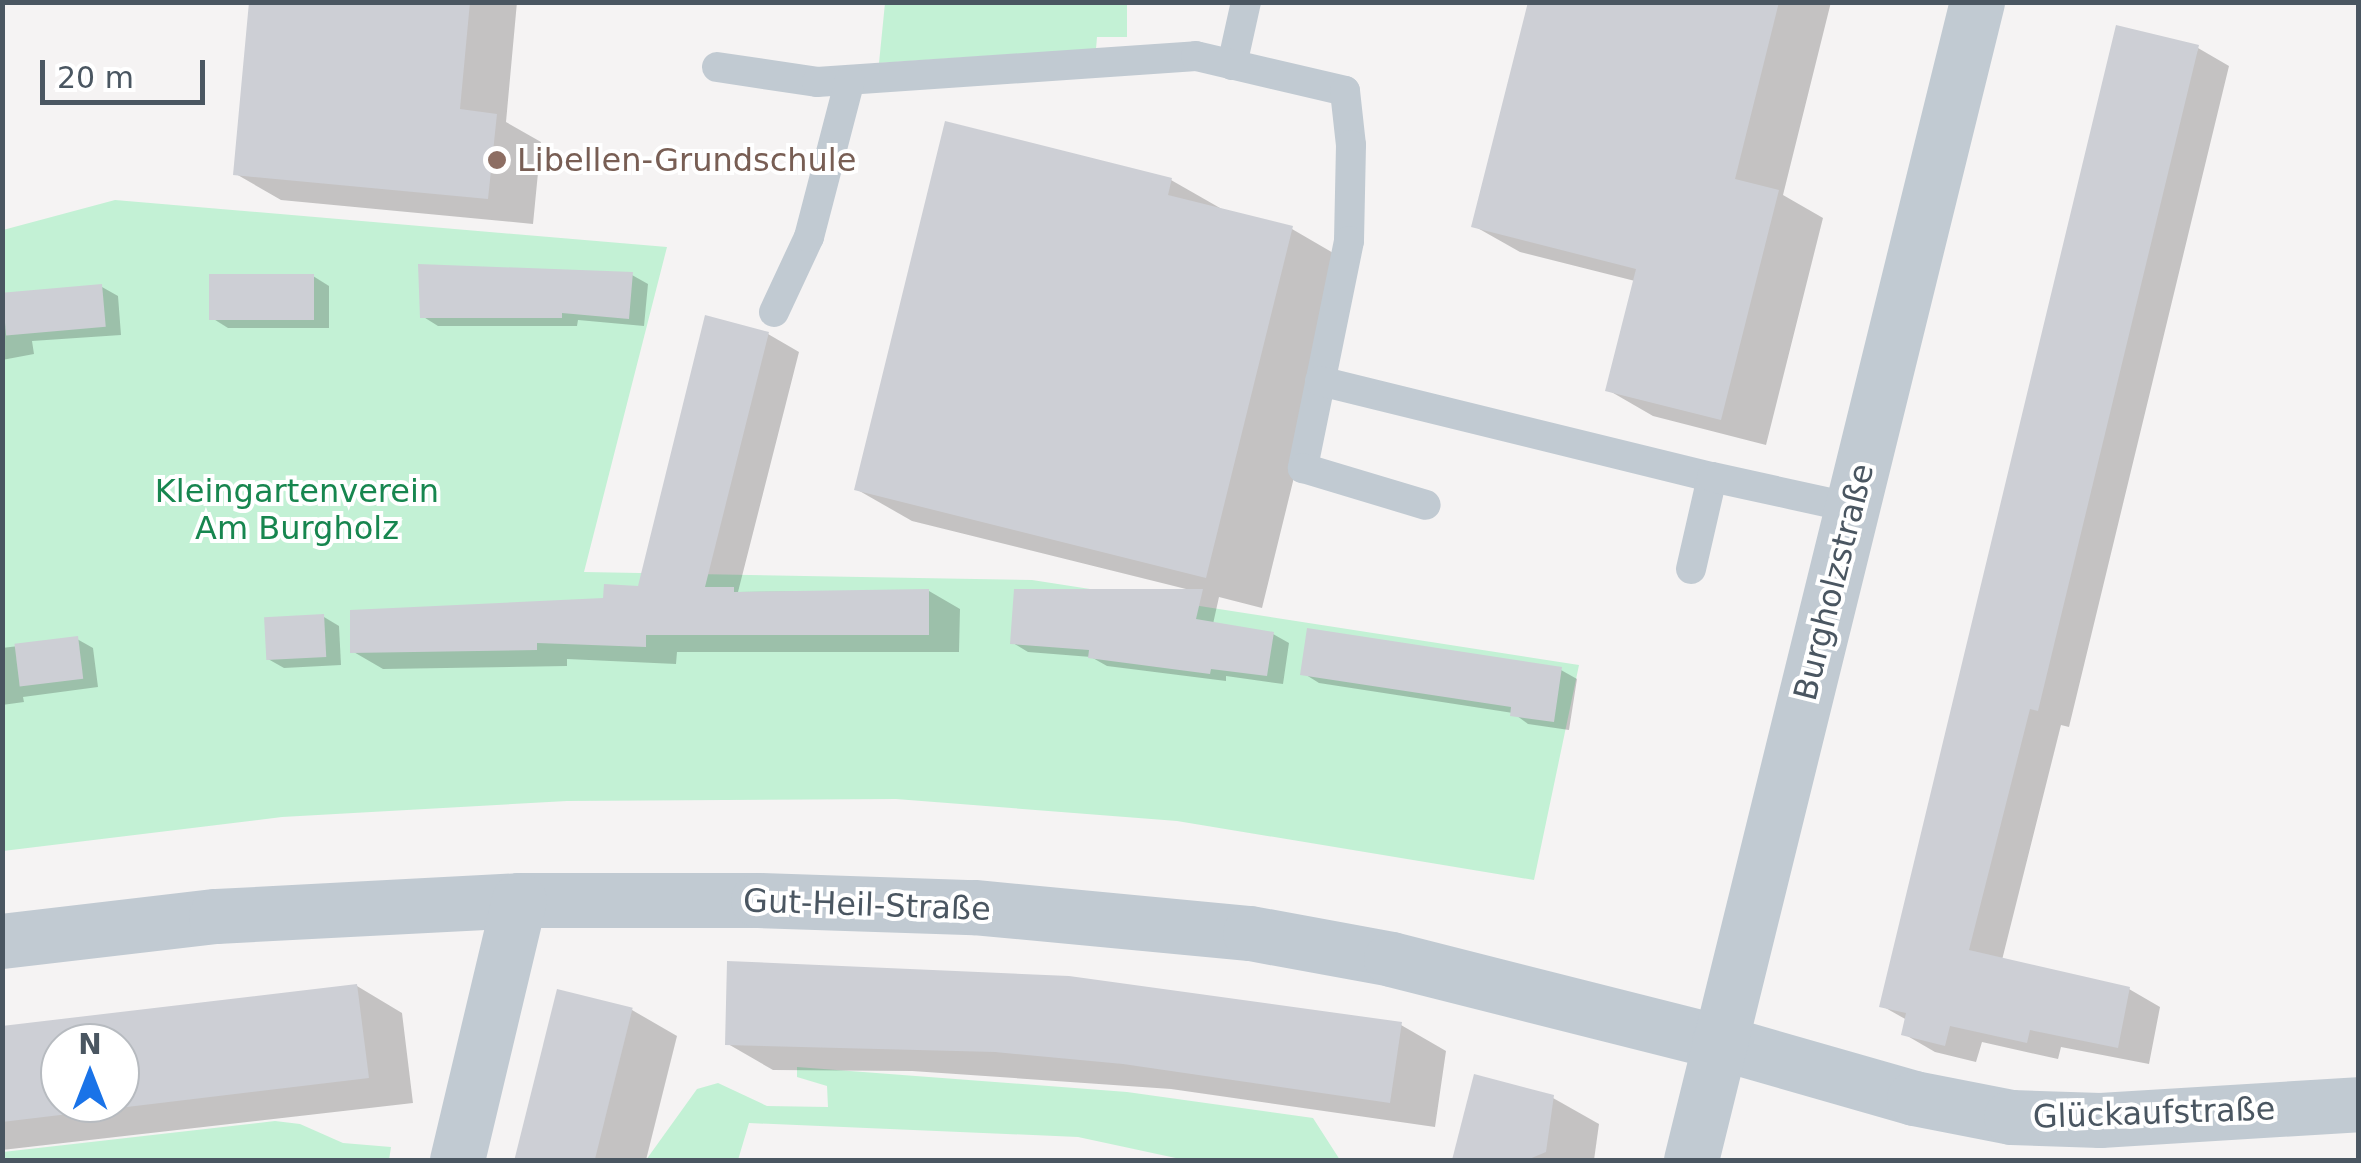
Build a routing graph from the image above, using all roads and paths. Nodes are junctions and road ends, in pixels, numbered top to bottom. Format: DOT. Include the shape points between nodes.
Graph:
graph roads {
  1 [pos="1246,2"];
  2 [pos="1977,2"];
  3 [pos="1232,66"];
  4 [pos="717,67"];
  5 [pos="850,80"];
  6 [pos="774,312"];
  7 [pos="1320,381"];
  8 [pos="1712,477"];
  9 [pos="1426,506"];
  10 [pos="1852,508"];
  11 [pos="1690,568"];
  12 [pos="519,900"];
  13 [pos="2,940"];
  14 [pos="1719,1042"];
  15 [pos="2358,1104"];
  16 [pos="457,1160"];
  17 [pos="1690,1160"];
  1 -- 3 [label="lane"];
  2 -- 10 [label="street, Burgholzstraße"];
  3 -- 5 [label="lane" via="1196,56"];
  3 -- 7 [label="lane" via="1345,91 1349,241"];
  4 -- 5 [label="lane" via="817,82"];
  5 -- 6 [label="lane" via="808,238"];
  7 -- 8 [label="lane"];
  7 -- 9 [label="lane" via="1303,468"];
  8 -- 10 [label="lane"];
  8 -- 11 [label="lane"];
  10 -- 14 [label="street, Burgholzstraße"];
  12 -- 13 [label="street, Gut-Heil-Straße" via="216,916"];
  12 -- 14 [label="street, Gut-Heil-Straße" via="974,907 1250,933 1391,959"];
  12 -- 16 [label="street"];
  14 -- 15 [label="street, Glückaufstraße" via="1914,1098 2011,1116 2100,1120"];
  14 -- 17 [label="street, Burgholzstraße"];
}
